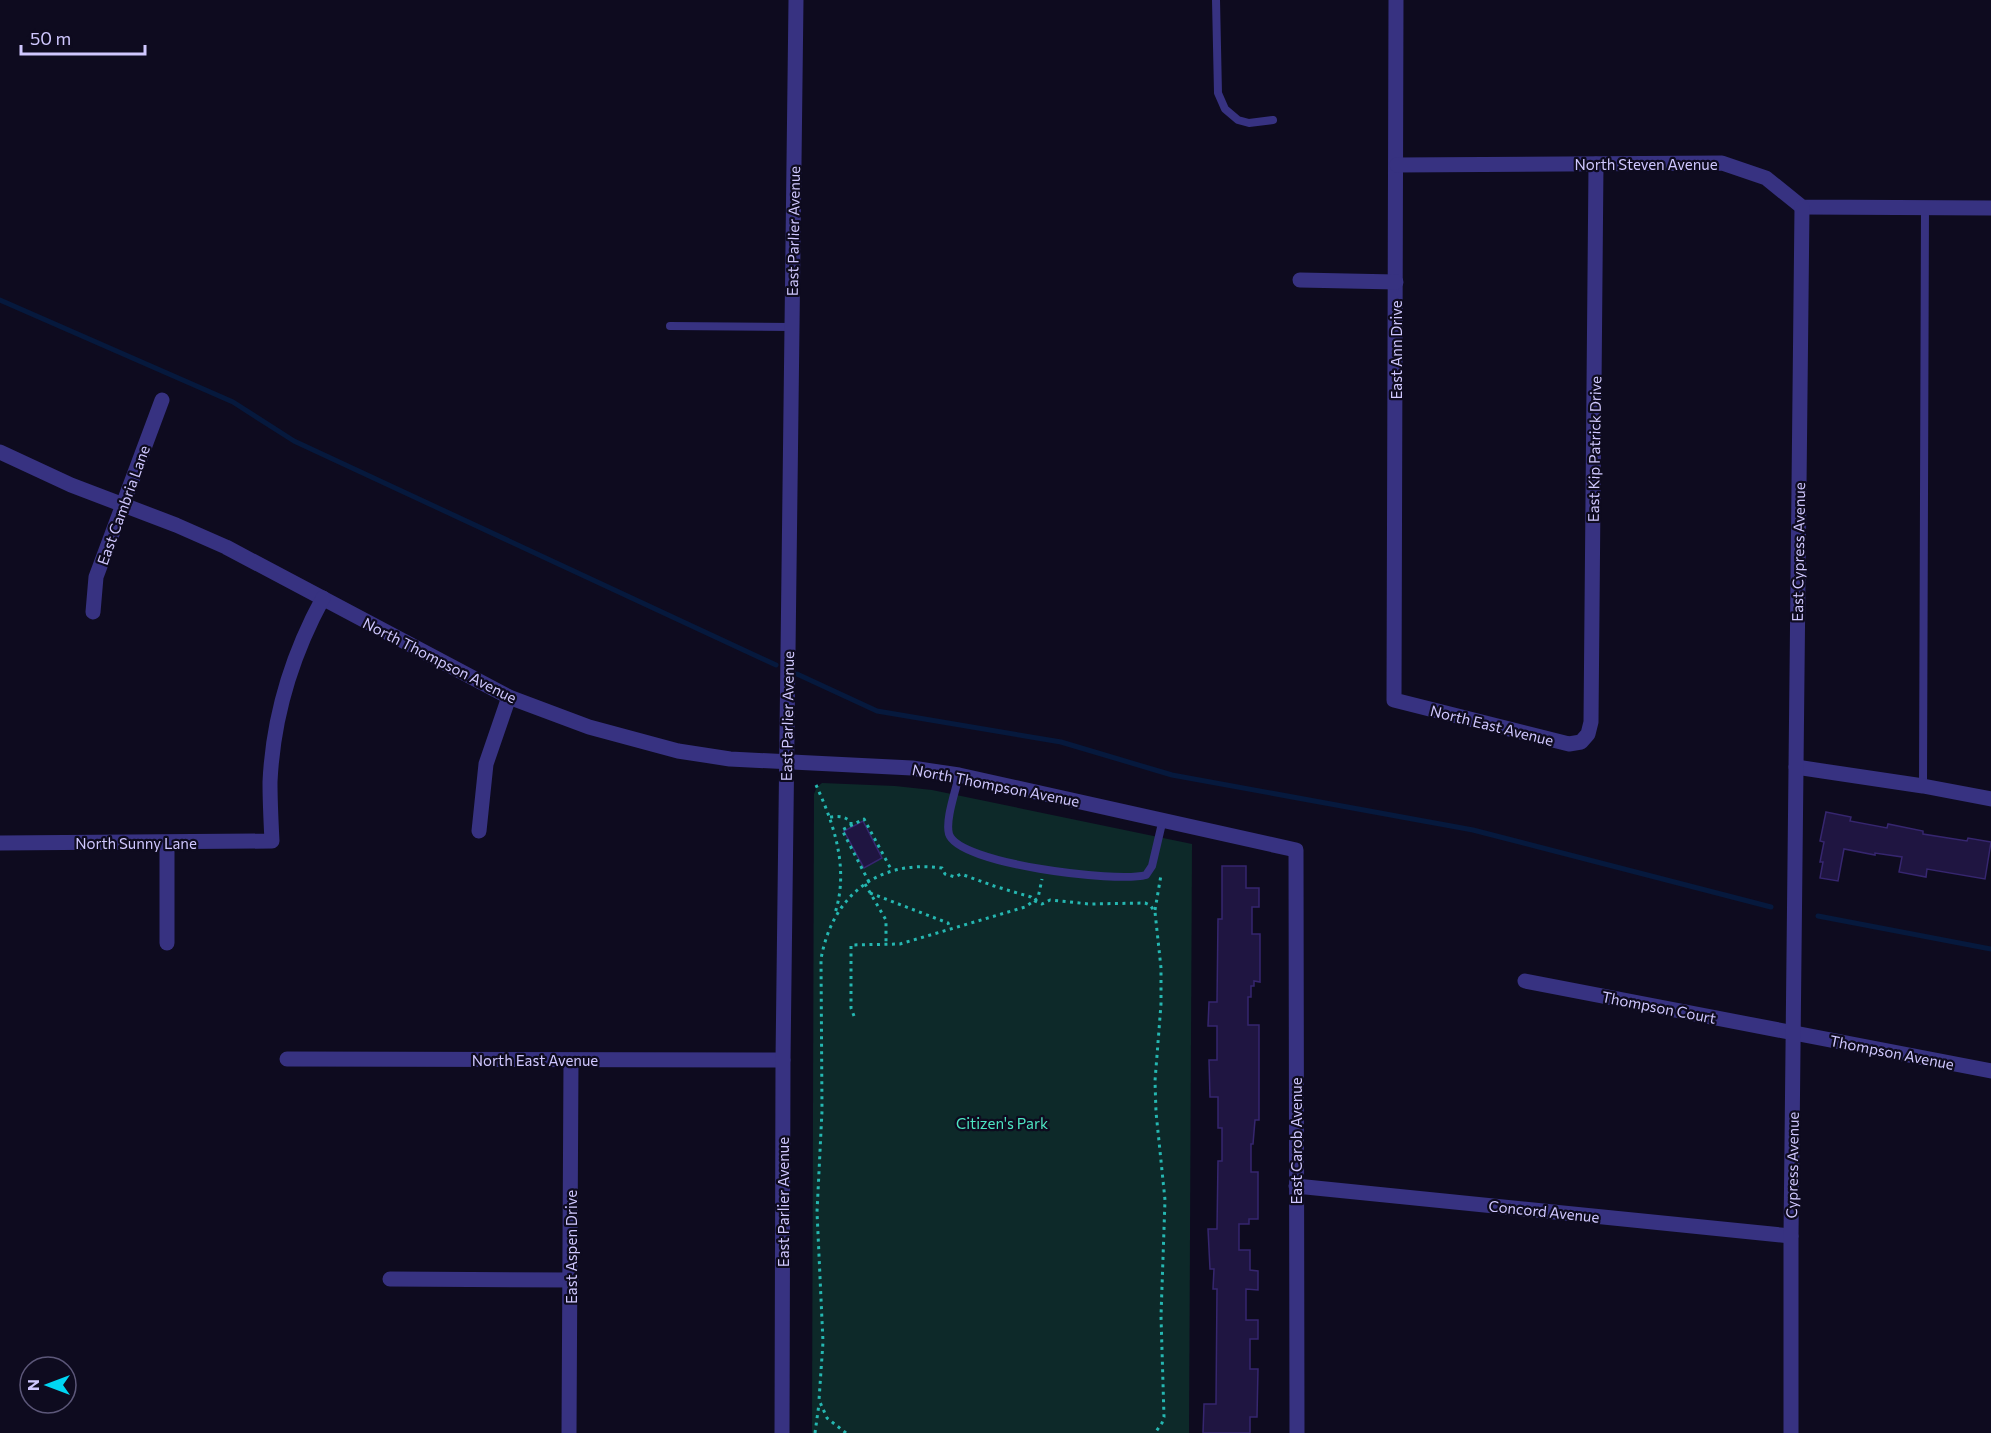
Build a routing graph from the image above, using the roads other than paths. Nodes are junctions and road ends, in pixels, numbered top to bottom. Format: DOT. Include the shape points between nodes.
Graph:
graph roads {
  1 [pos="796,0"];
  2 [pos="1216,0"];
  3 [pos="1396,0"];
  4 [pos="1273,120"];
  5 [pos="1596,164"];
  6 [pos="1397,165"];
  7 [pos="1802,207"];
  8 [pos="1925,207"];
  9 [pos="1991,208"];
  10 [pos="1300,280"];
  11 [pos="1396,282"];
  12 [pos="670,326"];
  13 [pos="792,327"];
  14 [pos="162,400"];
  15 [pos="0,452"];
  16 [pos="123,505"];
  17 [pos="323,598"];
  18 [pos="93,612"];
  19 [pos="509,697"];
  20 [pos="1394,700"];
  21 [pos="1588,734"];
  22 [pos="787,762"];
  23 [pos="1796,767"];
  24 [pos="959,775"];
  25 [pos="1923,786"];
  26 [pos="1991,799"];
  27 [pos="1163,819"];
  28 [pos="479,831"];
  29 [pos="0,843"];
  30 [pos="167,843"];
  31 [pos="1296,849"];
  32 [pos="1795,897"];
  33 [pos="167,943"];
  34 [pos="1525,981"];
  35 [pos="1794,1033"];
  36 [pos="287,1059"];
  37 [pos="571,1060"];
  38 [pos="783,1060"];
  39 [pos="1991,1071"];
  40 [pos="1296,1186"];
  41 [pos="1791,1236"];
  42 [pos="390,1280"];
  43 [pos="571,1280"];
  44 [pos="569,1433"];
  45 [pos="782,1433"];
  46 [pos="1297,1433"];
  47 [pos="1791,1433"];
  1 -- 13 [label="street, East Parlier Avenue"];
  2 -- 4 [label="lane" via="1218,93 1225,109 1249,123"];
  3 -- 6 [label="street, East Ann Drive"];
  5 -- 6 [label="street, North Steven Avenue"];
  5 -- 7 [label="street, North Steven Avenue" via="1722,163 1766,178"];
  5 -- 21 [label="street, East Kip Patrick Drive"];
  6 -- 11 [label="street, East Ann Drive"];
  7 -- 8 [label="street"];
  7 -- 23 [label="street, East Cypress Avenue"];
  8 -- 9 [label="street"];
  8 -- 25 [label="lane"];
  10 -- 11 [label="street"];
  11 -- 20 [label="street, East Ann Drive"];
  12 -- 13 [label="lane"];
  13 -- 22 [label="street, East Parlier Avenue"];
  14 -- 16 [label="street, East Cambria Lane"];
  15 -- 16 [label="street, North Thompson Avenue"];
  16 -- 17 [label="street, North Thompson Avenue" via="226,547"];
  16 -- 18 [label="street, East Cambria Lane" via="96,577"];
  17 -- 19 [label="street, North Thompson Avenue"];
  17 -- 30 [label="street, North Sunny Lane" via="296,654 278,718 270,782 272,842"];
  19 -- 22 [label="street, North Thompson Avenue" via="589,727 678,751"];
  19 -- 28 [label="street" via="486,764"];
  20 -- 21 [label="street, North East Avenue" via="1569,744 1581,742"];
  22 -- 24 [label="street, North Thompson Avenue" via="912,768"];
  22 -- 38 [label="street, East Parlier Avenue"];
  23 -- 25 [label="street"];
  23 -- 32 [label="street, East Cypress Avenue"];
  24 -- 27 [label="street, North Thompson Avenue"];
  24 -- 27 [label="lane" via="948,822 952,839 1016,865 1095,876 1146,875 1152,866"];
  25 -- 26 [label="street"];
  27 -- 31 [label="street, North Thompson Avenue"];
  29 -- 30 [label="street, North Sunny Lane"];
  30 -- 33 [label="street"];
  31 -- 40 [label="street, East Carob Avenue"];
  32 -- 35 [label="street, Cypress Avenue"];
  34 -- 35 [label="street, Thompson Court"];
  35 -- 39 [label="street, Thompson Avenue"];
  35 -- 41 [label="street, Cypress Avenue"];
  36 -- 37 [label="street, North East Avenue"];
  37 -- 38 [label="street, North East Avenue"];
  37 -- 43 [label="street, East Aspen Drive"];
  38 -- 45 [label="street, East Parlier Avenue"];
  40 -- 41 [label="street, Concord Avenue"];
  40 -- 46 [label="street, East Carob Avenue"];
  41 -- 47 [label="street, Cypress Avenue"];
  42 -- 43 [label="street"];
  43 -- 44 [label="street, East Aspen Drive"];
}
